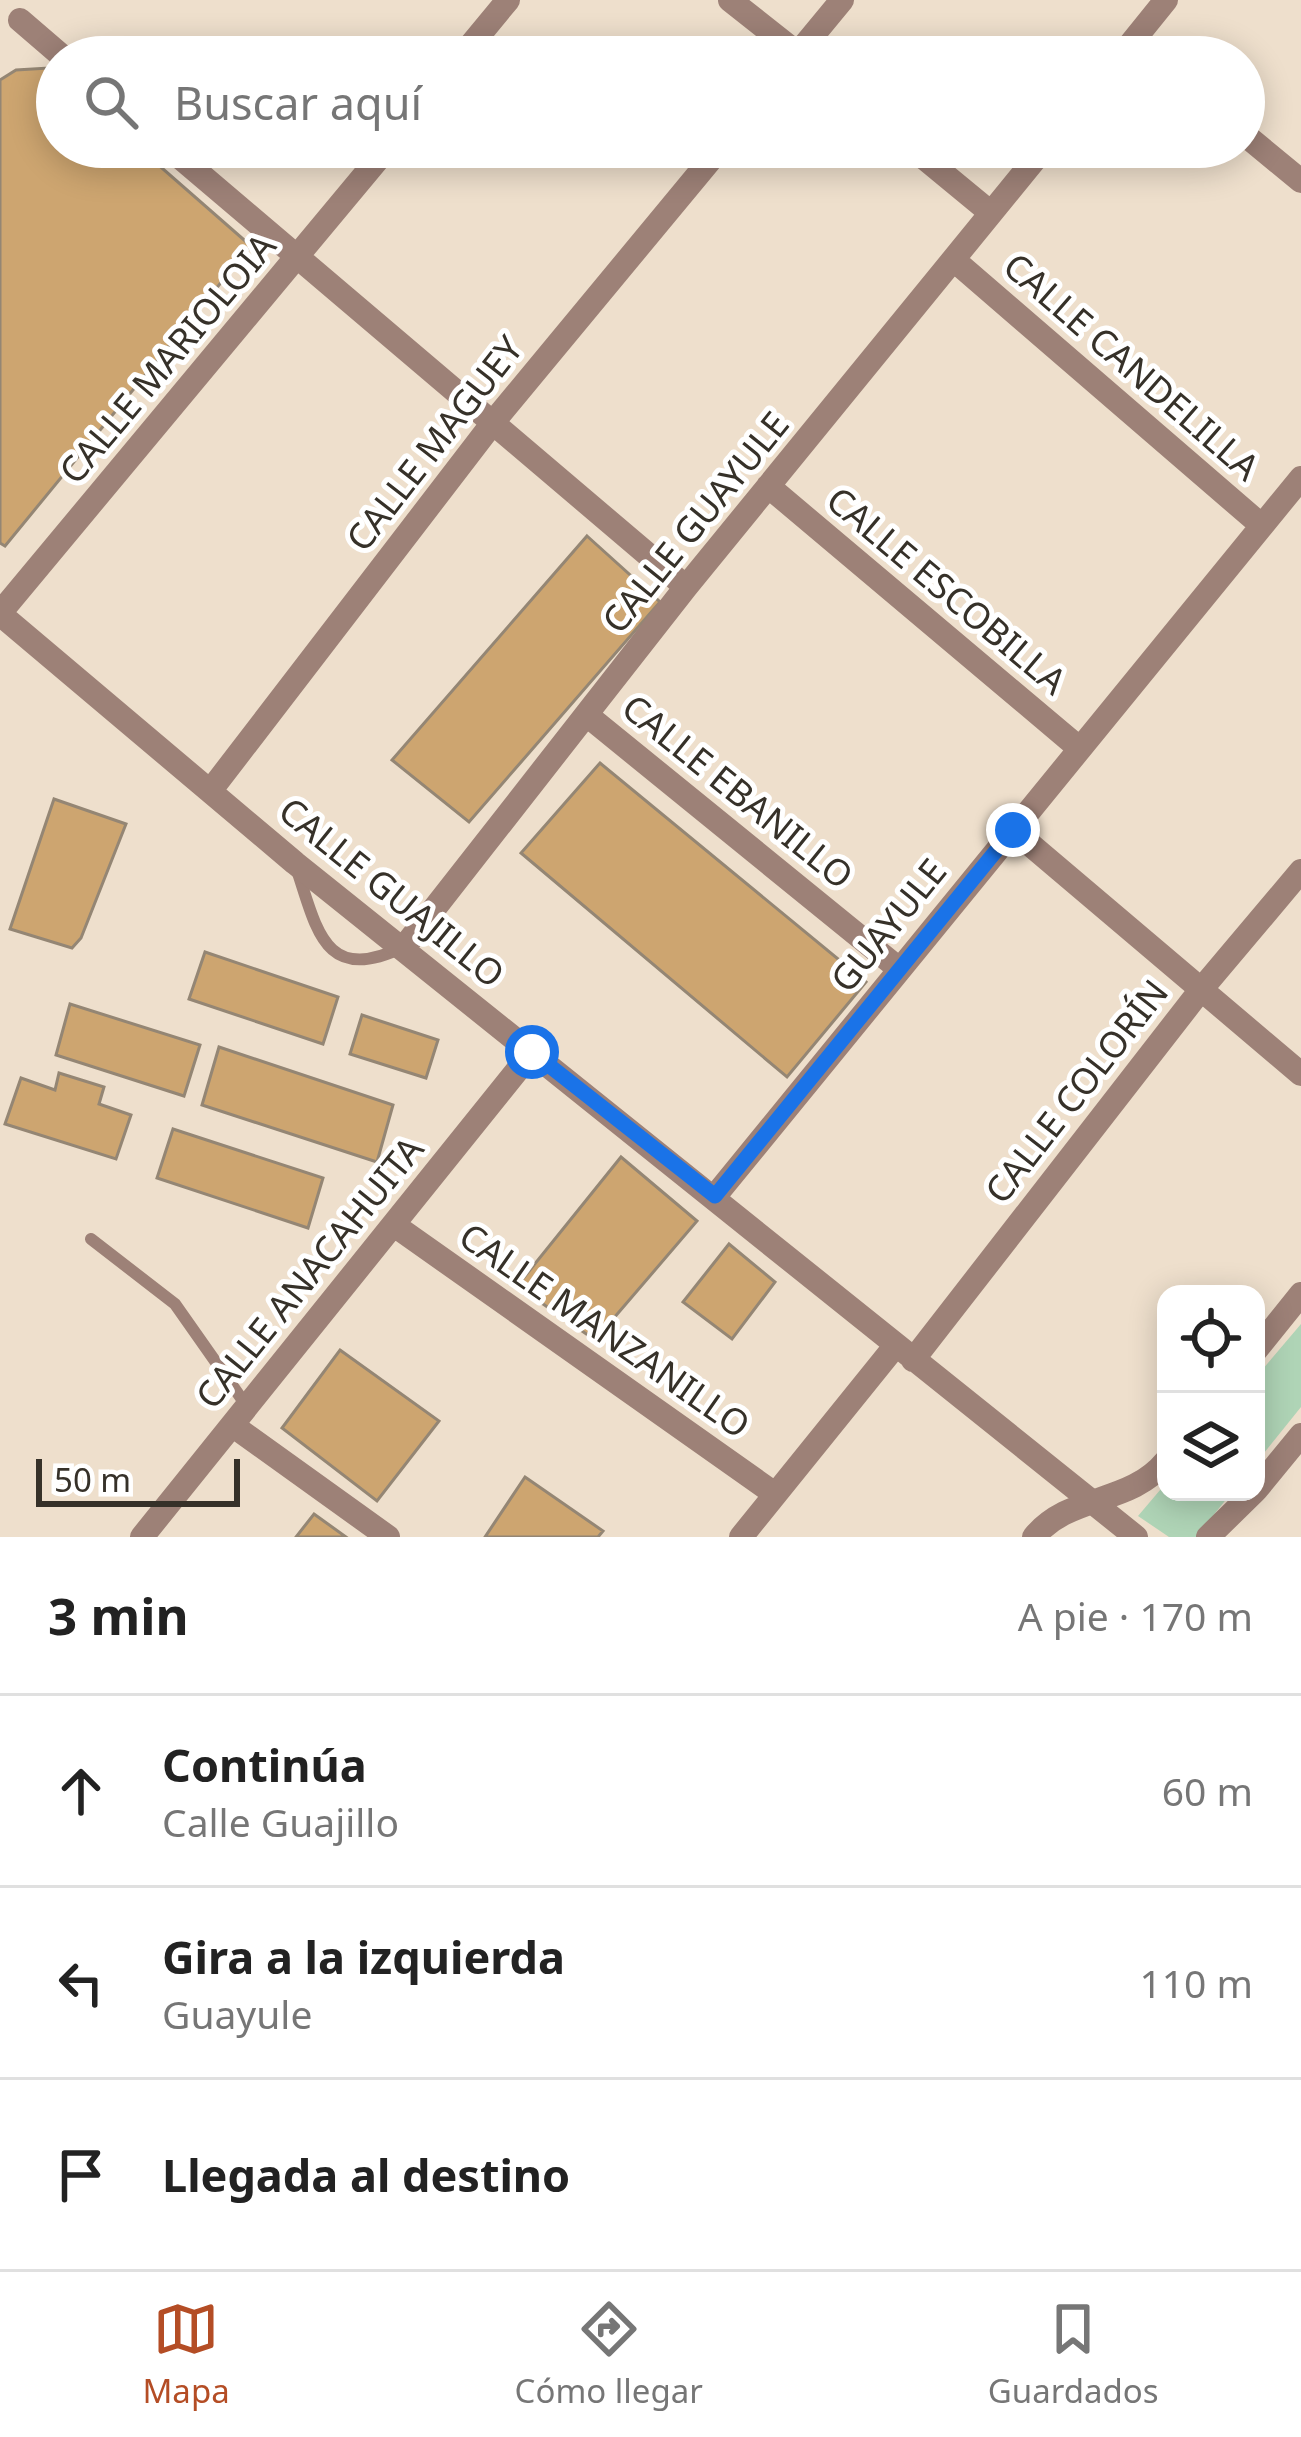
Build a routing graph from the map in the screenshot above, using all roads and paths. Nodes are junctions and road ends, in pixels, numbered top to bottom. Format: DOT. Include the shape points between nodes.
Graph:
graph roads {
  1 [pos="508,0"];
  2 [pos="730,0"];
  3 [pos="842,0"];
  4 [pos="1166,0"];
  5 [pos="20,20"];
  6 [pos="39,36"];
  7 [pos="478,36"];
  8 [pos="774,36"];
  9 [pos="814,36"];
  10 [pos="1145,36"];
  11 [pos="1265,151"];
  12 [pos="192,168"];
  13 [pos="371,168"];
  14 [pos="704,168"];
  15 [pos="936,168"];
  16 [pos="1028,168"];
  17 [pos="1301,181"];
  18 [pos="991,213"];
  19 [pos="297,258"];
  20 [pos="955,261"];
  21 [pos="495,420"];
  22 [pos="1301,478"];
  23 [pos="768,486"];
  24 [pos="1262,525"];
  25 [pos="686,587"];
  26 [pos="0,614"];
  27 [pos="588,716"];
  28 [pos="1079,748"];
  29 [pos="211,790"];
  30 [pos="1013,830"];
  31 [pos="295,863"];
  32 [pos="1301,872"];
  33 [pos="405,946"];
  34 [pos="898,968"];
  35 [pos="1199,992"];
  36 [pos="532,1052"];
  37 [pos="1301,1074"];
  38 [pos="715,1196"];
  39 [pos="394,1225"];
  40 [pos="91,1239"];
  41 [pos="1301,1294"];
  42 [pos="1265,1339"];
  43 [pos="905,1352"];
  44 [pos="239,1416"];
  45 [pos="1301,1436"];
  46 [pos="1157,1472"];
  47 [pos="1265,1479"];
  48 [pos="775,1494"];
  49 [pos="1245,1501"];
  50 [pos="1088,1503"];
  51 [pos="142,1537"];
  52 [pos="388,1537"];
  53 [pos="741,1537"];
  54 [pos="1034,1537"];
  55 [pos="1136,1537"];
  56 [pos="1208,1537"];
  1 -- 7 [label="street"];
  2 -- 8 [label="street"];
  3 -- 9 [label="street"];
  4 -- 10 [label="street"];
  5 -- 6 [label="street"];
  11 -- 17 [label="street"];
  12 -- 19 [label="street"];
  13 -- 19 [label="street, CALLE MARIOLOIA"];
  14 -- 21 [label="street, CALLE MAGUEY"];
  15 -- 18 [label="street, CALLE CANDELILLA"];
  16 -- 18 [label="street, CALLE GUAYULE"];
  18 -- 20 [label="street, CALLE GUAYULE"];
  19 -- 21 [label="street"];
  19 -- 26 [label="street, CALLE MARIOLOIA"];
  20 -- 23 [label="street, CALLE GUAYULE"];
  20 -- 24 [label="street, CALLE CANDELILLA"];
  21 -- 25 [label="street"];
  21 -- 29 [label="street, CALLE MAGUEY"];
  22 -- 24 [label="street, GUAYULE"];
  23 -- 25 [label="street, CALLE GUAYULE"];
  23 -- 28 [label="street, CALLE ESCOBILLA"];
  24 -- 28 [label="street, GUAYULE"];
  25 -- 27 [label="street, CALLE GUAYULE"];
  26 -- 29 [label="street, CALLE GUAJILLO"];
  27 -- 33 [label="street, CALLE GUAYULE"];
  27 -- 34 [label="street, CALLE EBANILLO"];
  28 -- 30 [label="street, GUAYULE"];
  29 -- 31 [label="street, CALLE GUAJILLO"];
  30 -- 34 [label="street, GUAYULE"];
  30 -- 35 [label="street"];
  31 -- 33 [label="street, CALLE GUAJILLO"];
  31 -- 33 [label="lane" via="320,938 334,954 369,959"];
  32 -- 35 [label="street, CALLE COLORÍN"];
  33 -- 36 [label="street, CALLE GUAJILLO"];
  34 -- 38 [label="street, GUAYULE"];
  35 -- 37 [label="street"];
  35 -- 43 [label="street, CALLE COLORÍN"];
  36 -- 38 [label="street, CALLE GUAJILLO"];
  36 -- 39 [label="street, CALLE ANACAHUITA"];
  38 -- 43 [label="street, CALLE GUAJILLO"];
  39 -- 44 [label="street, CALLE ANACAHUITA"];
  39 -- 48 [label="street, CALLE MANZANILLO"];
  40 -- 44 [label="lane" via="175,1304"];
  41 -- 42 [label="street"];
  43 -- 48 [label="street, CALLE COLORÍN"];
  43 -- 50 [label="street, CALLE GUAJILLO"];
  44 -- 51 [label="street, CALLE ANACAHUITA"];
  44 -- 52 [label="street"];
  45 -- 47 [label="street"];
  46 -- 50 [label="street" via="1124,1495"];
  48 -- 53 [label="street, CALLE COLORÍN"];
  49 -- 56 [label="street"];
  50 -- 54 [label="street"];
  50 -- 55 [label="street, CALLE GUAJILLO"];
}
